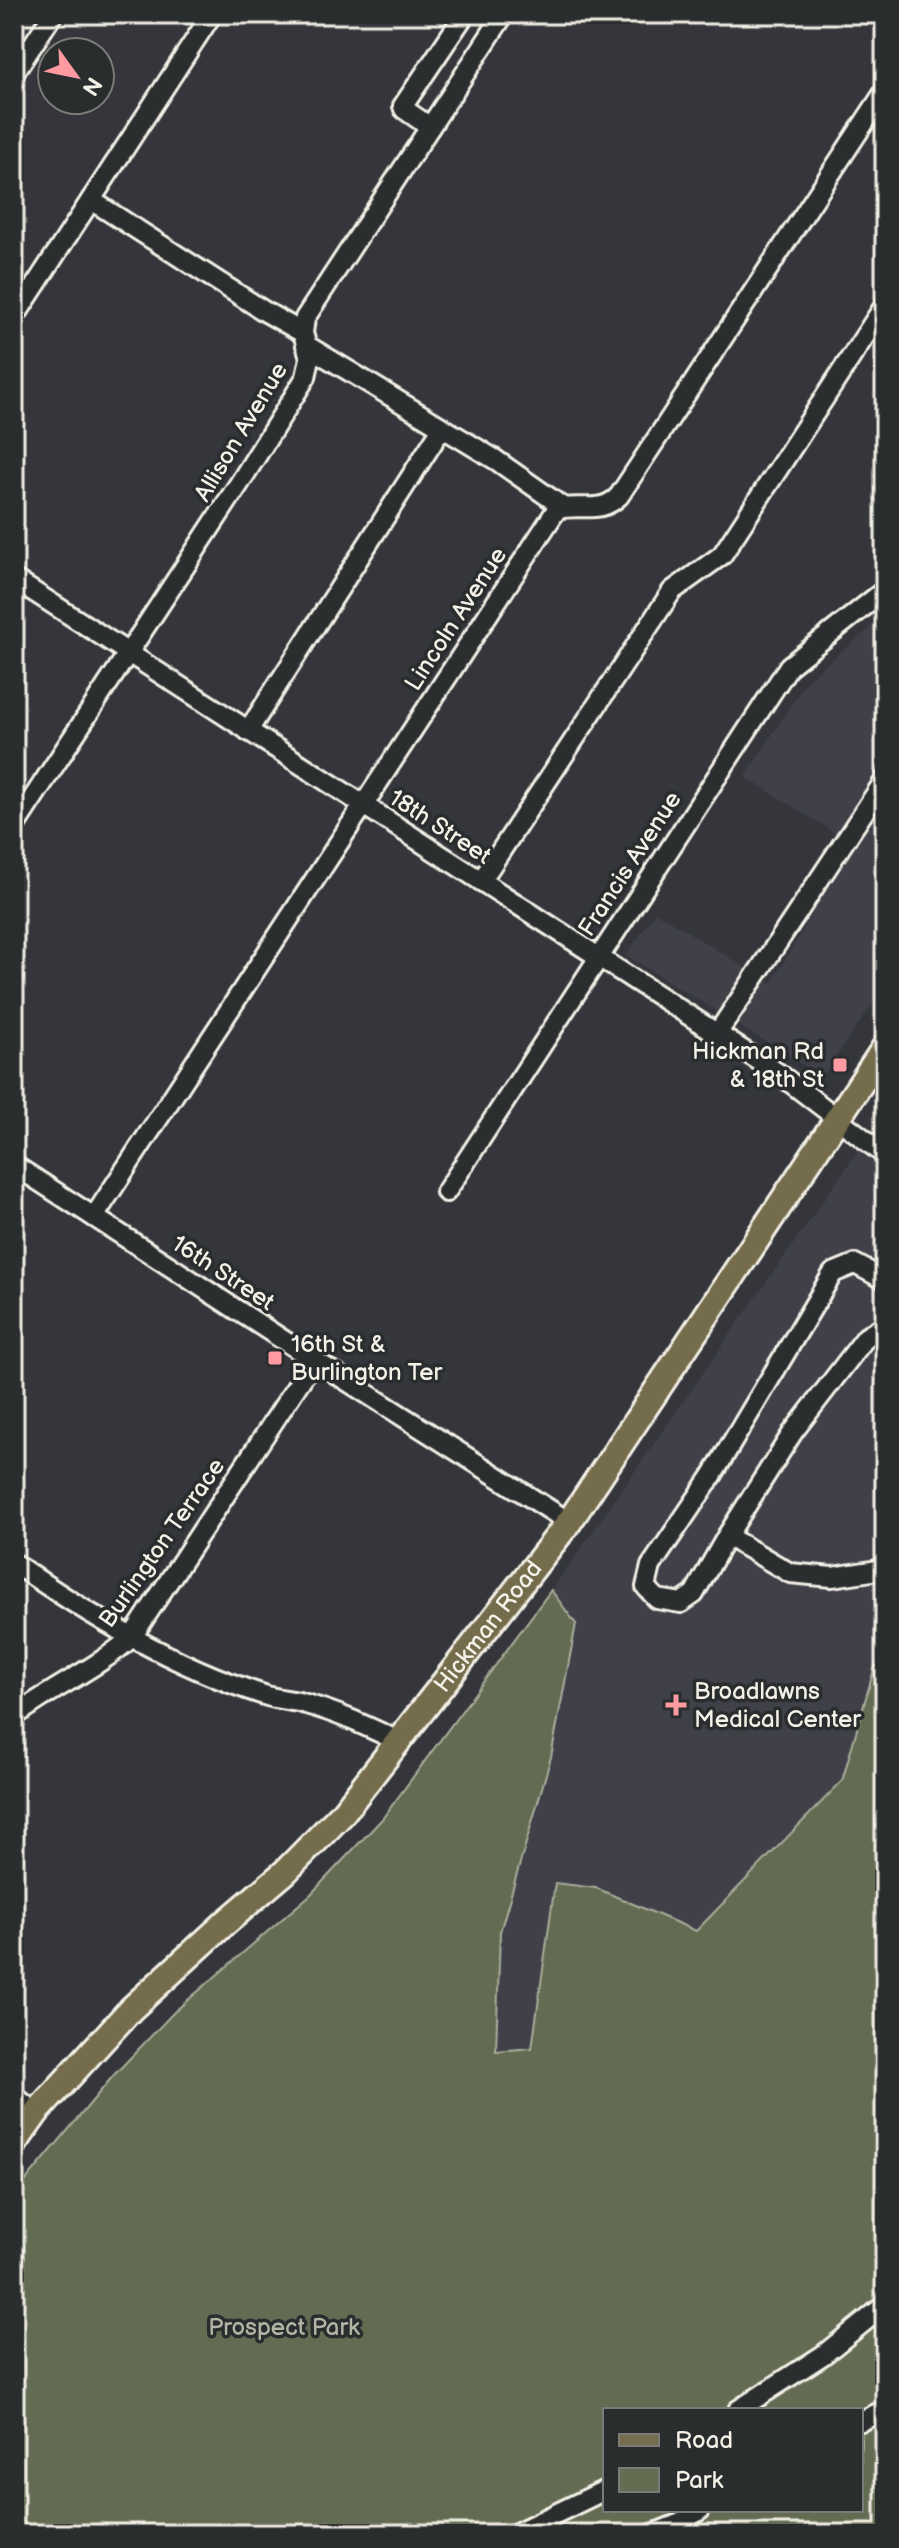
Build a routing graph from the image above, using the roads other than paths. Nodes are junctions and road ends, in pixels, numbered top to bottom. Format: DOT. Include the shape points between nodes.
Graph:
graph roads {
  1 [pos="53,14"];
  2 [pos="212,14"];
  3 [pos="465,14"];
  4 [pos="504,14"];
  5 [pos="14,73"];
  6 [pos="885,91"];
  7 [pos="430,127"];
  8 [pos="91,200"];
  9 [pos="885,305"];
  10 [pos="14,318"];
  11 [pos="304,339"];
  12 [pos="442,428"];
  13 [pos="563,507"];
  14 [pos="14,579"];
  15 [pos="885,590"];
  16 [pos="128,653"];
  17 [pos="248,731"];
  18 [pos="885,780"];
  19 [pos="362,805"];
  20 [pos="14,827"];
  21 [pos="481,881"];
  22 [pos="598,957"];
  23 [pos="717,1034"];
  24 [pos="885,1047"];
  25 [pos="838,1117"];
  26 [pos="885,1155"];
  27 [pos="14,1165"];
  28 [pos="446,1192"];
  29 [pos="94,1217"];
  30 [pos="885,1280"];
  31 [pos="885,1325"];
  32 [pos="314,1360"];
  33 [pos="569,1522"];
  34 [pos="727,1536"];
  35 [pos="14,1563"];
  36 [pos="885,1569"];
  37 [pos="132,1637"];
  38 [pos="14,1717"];
  39 [pos="398,1741"];
  40 [pos="14,2096"];
  41 [pos="36,2113"];
  42 [pos="14,2144"];
  43 [pos="885,2305"];
  44 [pos="741,2408"];
  45 [pos="885,2410"];
  46 [pos="863,2420"];
  47 [pos="603,2491"];
  48 [pos="697,2512"];
  49 [pos="674,2529"];
  50 [pos="514,2534"];
  51 [pos="653,2534"];
  1 -- 5 [label="street"];
  2 -- 8 [label="street"];
  3 -- 7 [label="street" via="403,106"];
  4 -- 7 [label="street, Allison Avenue"];
  6 -- 13 [label="street" via="619,496 601,508"];
  7 -- 11 [label="street, Allison Avenue" via="305,318"];
  8 -- 10 [label="street"];
  8 -- 11 [label="street"];
  9 -- 21 [label="street" via="722,555 672,591"];
  11 -- 12 [label="street"];
  11 -- 16 [label="street, Allison Avenue" via="310,358 306,377"];
  12 -- 13 [label="street"];
  12 -- 17 [label="street"];
  13 -- 19 [label="street, Lincoln Avenue"];
  14 -- 16 [label="street, 18th Street"];
  15 -- 22 [label="street, Francis Avenue" via="789,666"];
  16 -- 17 [label="street, 18th Street"];
  16 -- 20 [label="street, Allison Avenue"];
  17 -- 19 [label="street, 18th Street"];
  18 -- 23 [label="street"];
  19 -- 21 [label="street, 18th Street"];
  19 -- 29 [label="street, Lincoln Avenue"];
  21 -- 22 [label="street, 18th Street"];
  22 -- 23 [label="street, 18th Street"];
  22 -- 28 [label="street, Francis Avenue"];
  23 -- 25 [label="street, 18th Street"];
  24 -- 25 [label="main road, Hickman Road"];
  25 -- 26 [label="street, 18th Street"];
  25 -- 33 [label="main road, Hickman Road"];
  27 -- 29 [label="street, 16th Street"];
  29 -- 32 [label="street, 16th Street"];
  30 -- 34 [label="street" via="855,1264 833,1273 712,1476 651,1566 646,1587 657,1599 681,1603 694,1594"];
  31 -- 34 [label="street" via="866,1337 793,1432"];
  32 -- 33 [label="street, 16th Street"];
  32 -- 37 [label="street, Burlington Terrace"];
  33 -- 39 [label="main road, Hickman Road"];
  34 -- 36 [label="street" via="790,1573 832,1577"];
  35 -- 37 [label="street"];
  37 -- 38 [label="street, Burlington Terrace"];
  37 -- 39 [label="street" via="207,1673 266,1696 344,1716"];
  39 -- 41 [label="main road, Hickman Road" via="341,1815 131,2009"];
  40 -- 41 [label="street"];
  41 -- 42 [label="main road, Hickman Road"];
  43 -- 44 [label="street" via="823,2355"];
  45 -- 46 [label="street"];
  47 -- 50 [label="street"];
  48 -- 49 [label="street"];
  49 -- 51 [label="street"];
}
